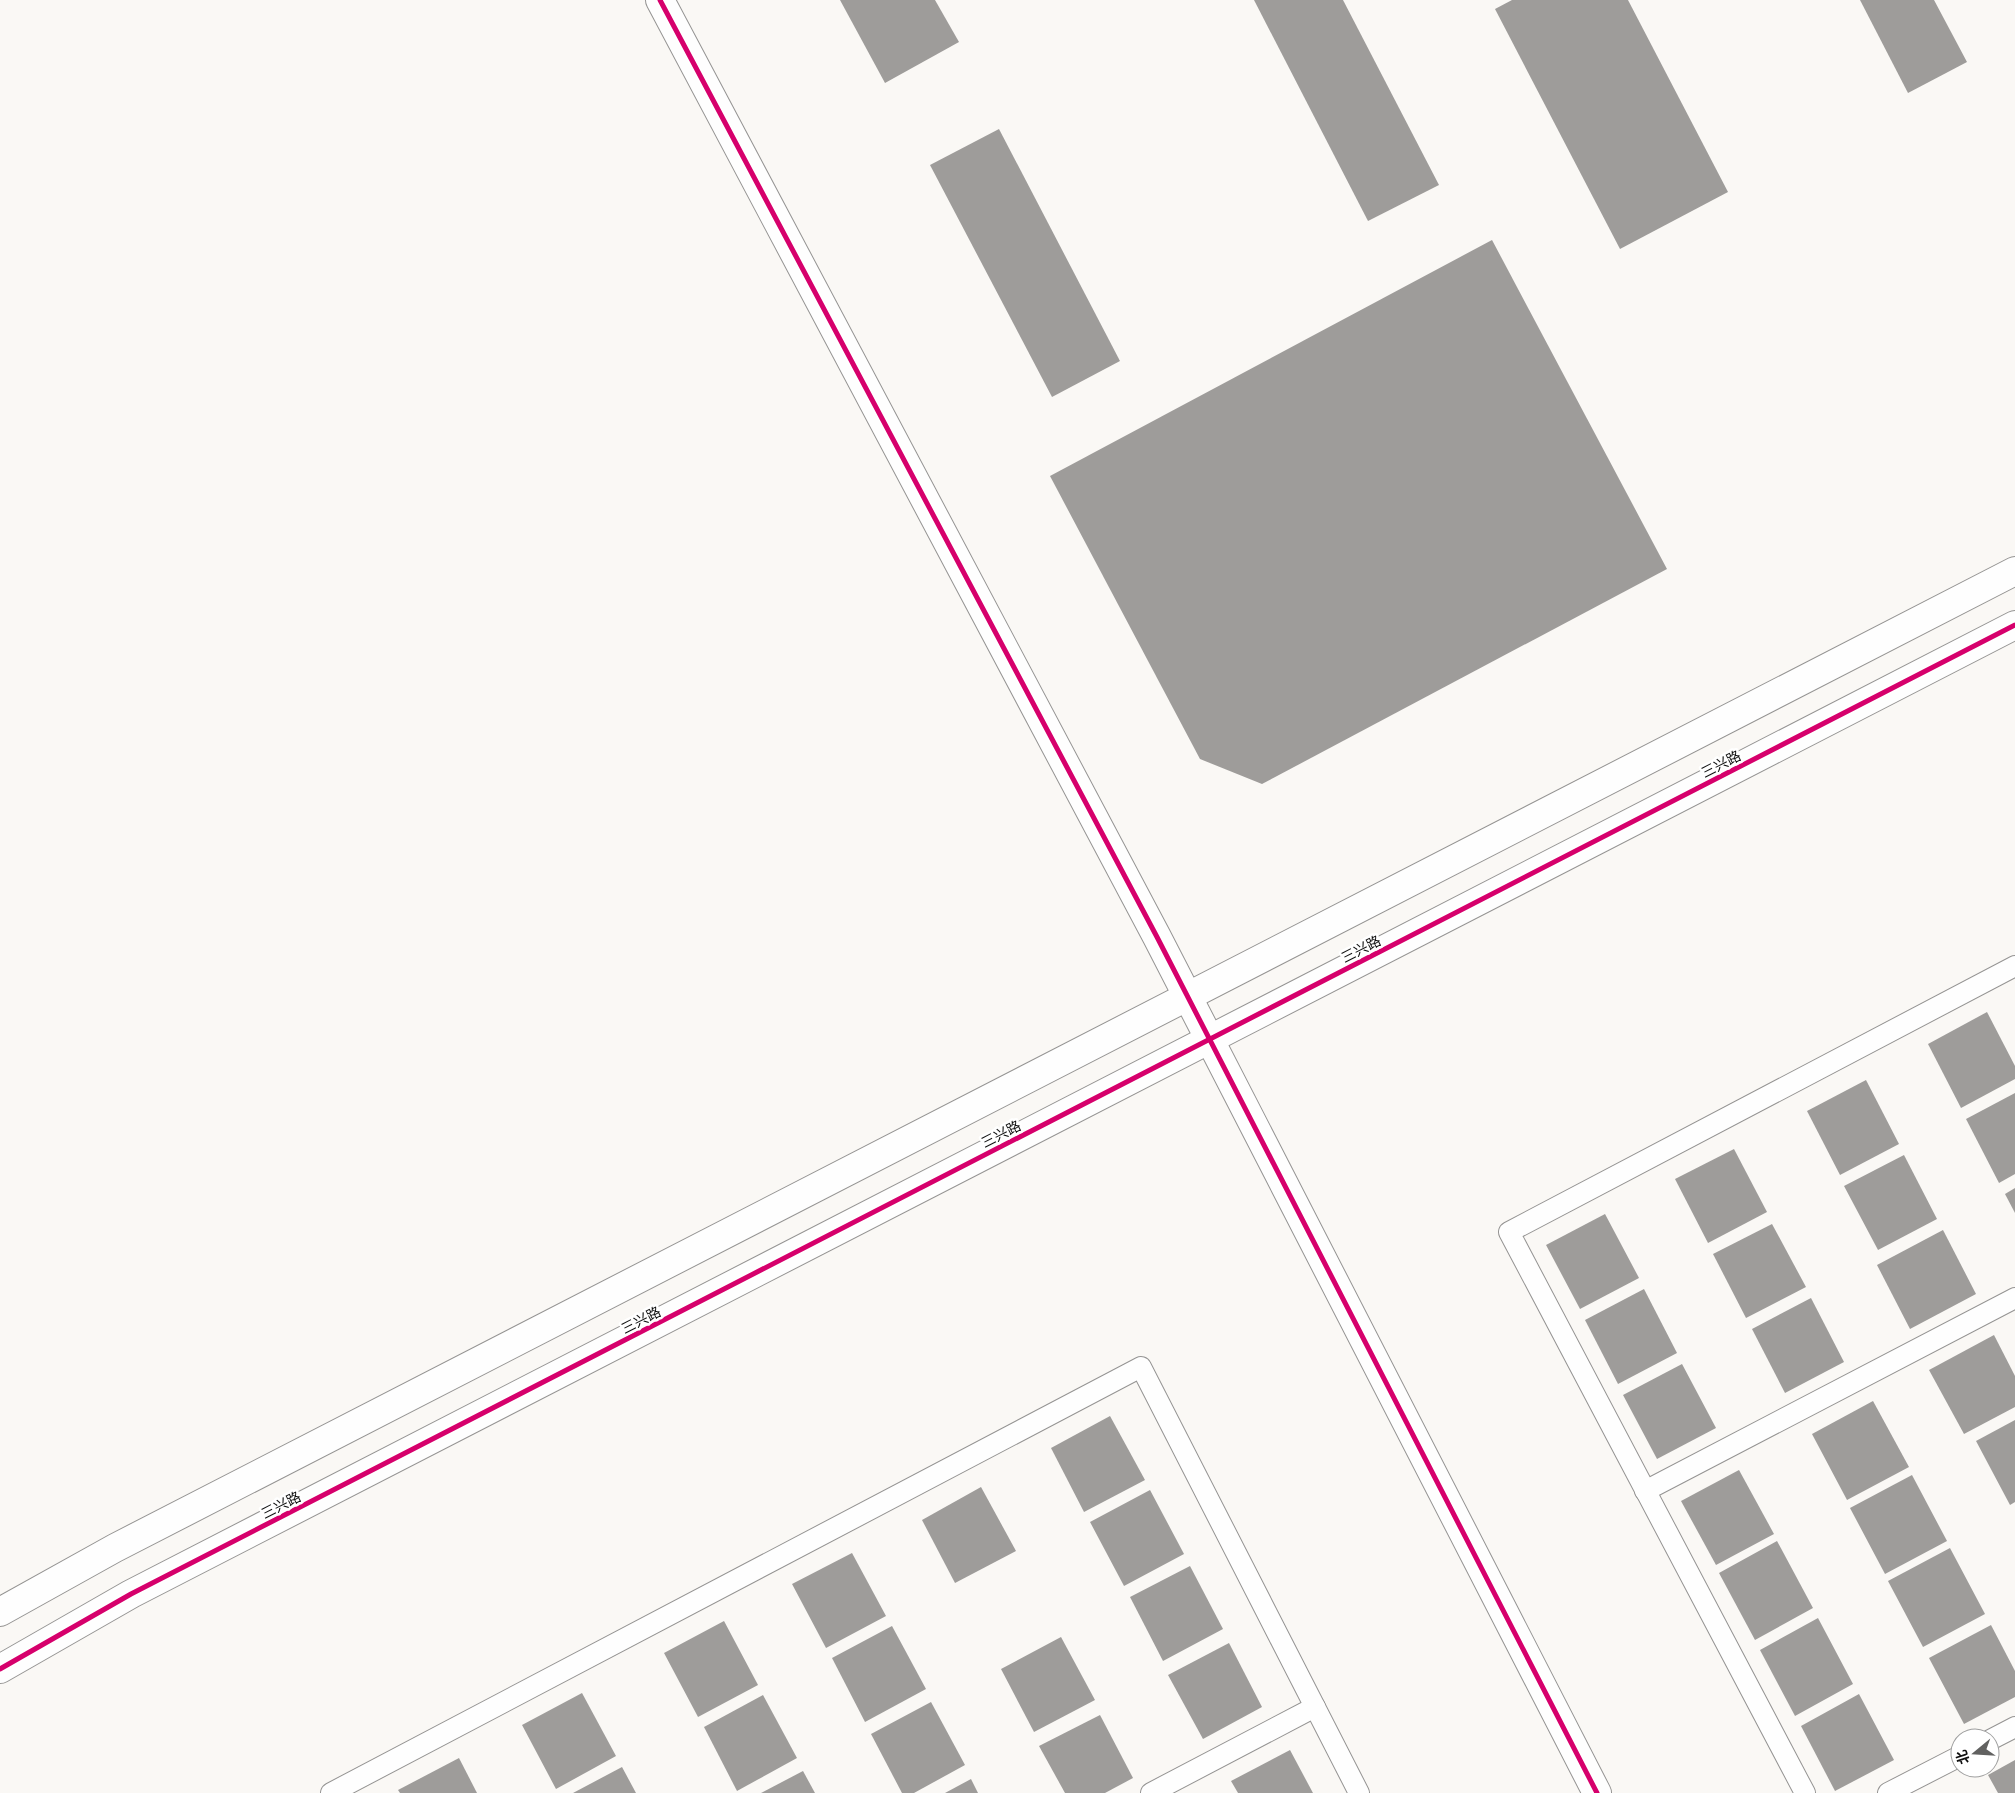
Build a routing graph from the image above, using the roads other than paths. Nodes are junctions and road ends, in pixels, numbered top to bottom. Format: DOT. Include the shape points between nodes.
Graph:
graph roads {
  1 [pos="660,0"];
  2 [pos="2015,571"];
  3 [pos="2015,625"];
  4 [pos="2015,966"];
  5 [pos="1187,996"];
  6 [pos="1210,1040"];
  7 [pos="2015,1298"];
  8 [pos="1645,1491"];
  9 [pos="0,1612"];
  10 [pos="0,1669"];
  11 [pos="1315,1707"];
  12 [pos="2015,1727"];
  13 [pos="2000,1735"];
  14 [pos="1950,1761"];
  15 [pos="331,1793"];
  16 [pos="1152,1793"];
  17 [pos="1359,1793"];
  18 [pos="1597,1793"];
  19 [pos="1805,1793"];
  20 [pos="1888,1793"];
  1 -- 5 [label="street"];
  2 -- 5 [label="street"];
  3 -- 6 [label="street, 三兴路"];
  4 -- 8 [label="lane" via="1509,1232"];
  5 -- 6 [label="street"];
  5 -- 9 [label="street" via="115,1548"];
  6 -- 10 [label="street, 三兴路" via="131,1594"];
  6 -- 18 [label="street"];
  7 -- 8 [label="lane"];
  8 -- 19 [label="lane"];
  11 -- 15 [label="lane" via="1141,1367"];
  11 -- 16 [label="lane"];
  11 -- 17 [label="lane"];
  12 -- 13 [label="lane"];
  14 -- 20 [label="lane"];
}
